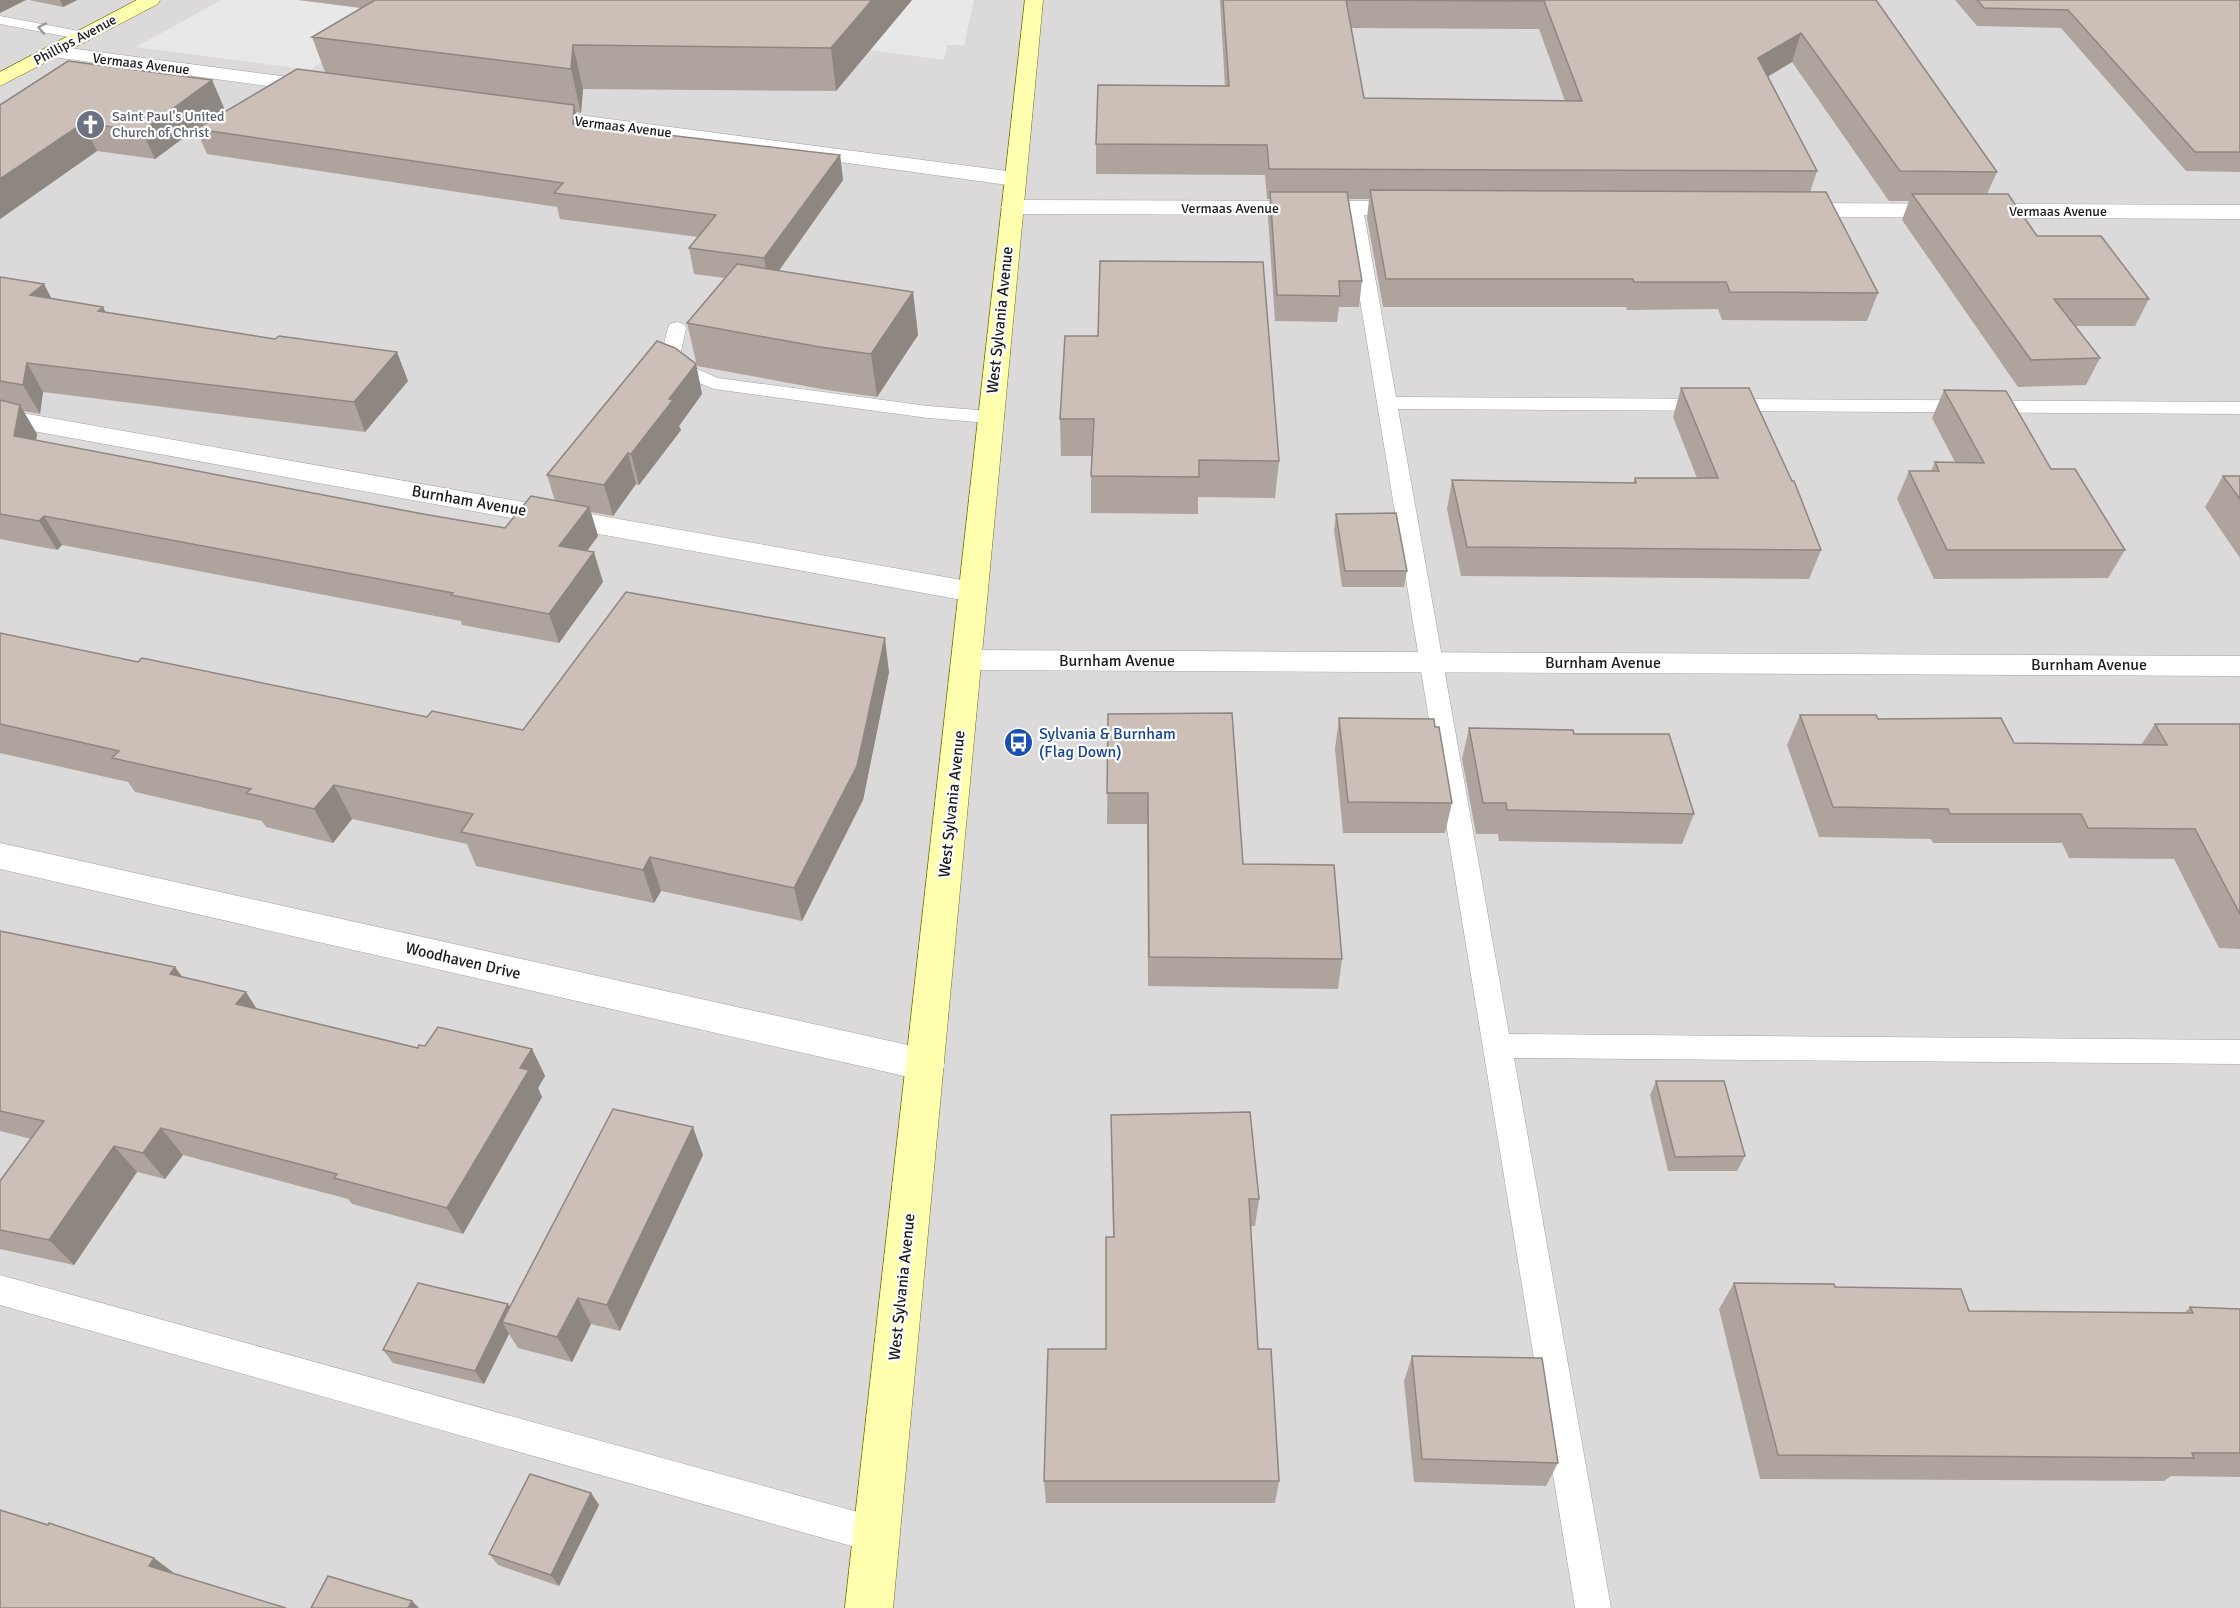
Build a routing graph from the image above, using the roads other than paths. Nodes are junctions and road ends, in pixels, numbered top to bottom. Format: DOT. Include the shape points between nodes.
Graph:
graph roads {
  1 [pos="151,0"];
  2 [pos="1034,0"];
  3 [pos="0,20"];
  4 [pos="84,36"];
  5 [pos="53,52"];
  6 [pos="0,80"];
  7 [pos="338,90"];
  8 [pos="516,113"];
  9 [pos="1014,193"];
  10 [pos="1354,208"];
  11 [pos="1438,209"];
  12 [pos="1773,210"];
  13 [pos="2240,212"];
  14 [pos="677,328"];
  15 [pos="1388,403"];
  16 [pos="2240,408"];
  17 [pos="0,417"];
  18 [pos="990,417"];
  19 [pos="973,592"];
  20 [pos="966,660"];
  21 [pos="1431,663"];
  22 [pos="2240,666"];
  23 [pos="0,856"];
  24 [pos="1496,1046"];
  25 [pos="2240,1052"];
  26 [pos="926,1065"];
  27 [pos="0,1290"];
  28 [pos="876,1534"];
  29 [pos="869,1608"];
  30 [pos="1593,1608"];
  1 -- 4 [label="main road, Phillips Avenue"];
  2 -- 9 [label="main road, West Sylvania Avenue"];
  4 -- 3 [label="lane, one-way"];
  4 -- 5 [label="main road, Phillips Avenue"];
  5 -- 6 [label="main road, Phillips Avenue"];
  5 -- 7 [label="street, Vermaas Avenue"];
  8 -- 9 [label="street, Vermaas Avenue"];
  9 -- 10 [label="street, Vermaas Avenue"];
  9 -- 18 [label="main road, West Sylvania Avenue"];
  10 -- 11 [label="street, Vermaas Avenue"];
  10 -- 15 [label="lane"];
  12 -- 13 [label="street, Vermaas Avenue"];
  14 -- 18 [label="lane" via="669,364 714,382"];
  15 -- 16 [label="lane"];
  15 -- 21 [label="lane"];
  17 -- 19 [label="street, Burnham Avenue"];
  18 -- 19 [label="main road, West Sylvania Avenue"];
  19 -- 20 [label="main road, West Sylvania Avenue"];
  20 -- 21 [label="street, Burnham Avenue"];
  20 -- 26 [label="main road, West Sylvania Avenue"];
  21 -- 22 [label="street, Burnham Avenue"];
  21 -- 24 [label="lane"];
  23 -- 26 [label="street, Woodhaven Drive"];
  24 -- 25 [label="lane"];
  24 -- 30 [label="lane"];
  26 -- 28 [label="main road, West Sylvania Avenue"];
  27 -- 28 [label="lane"];
  28 -- 29 [label="main road, West Sylvania Avenue"];
}
